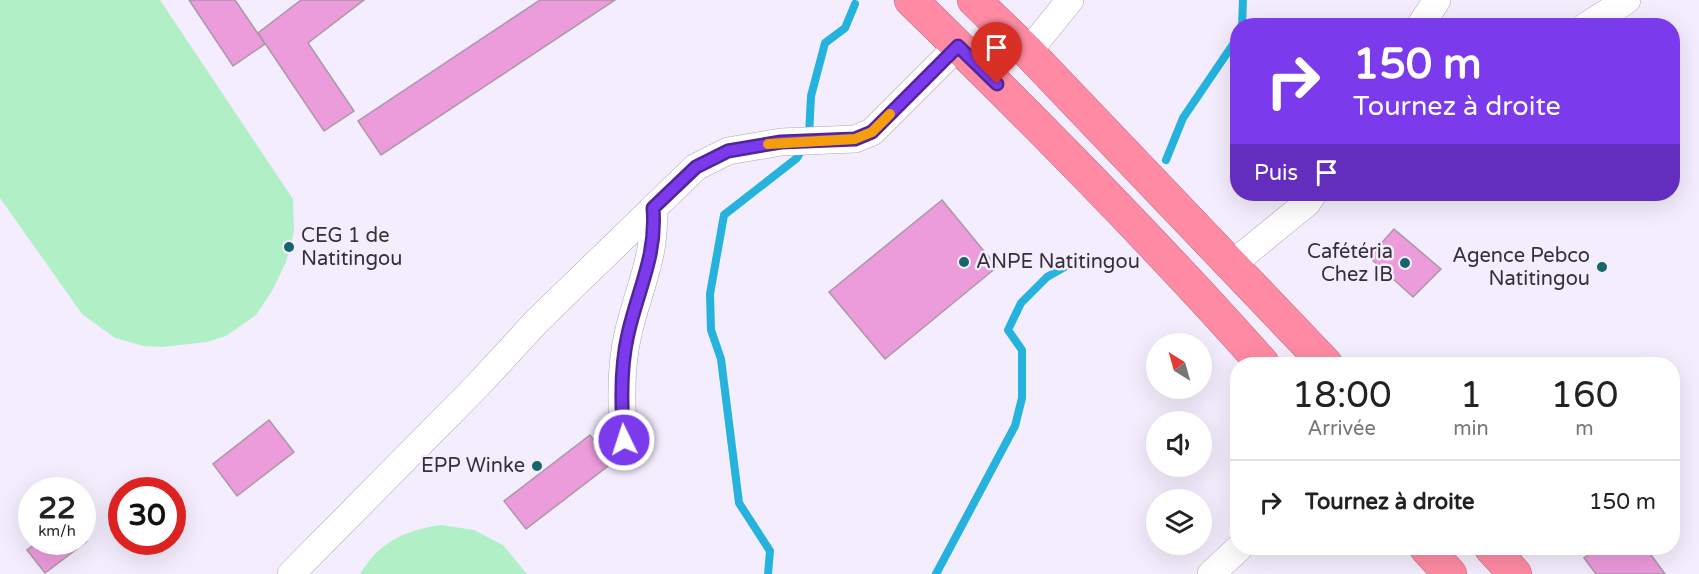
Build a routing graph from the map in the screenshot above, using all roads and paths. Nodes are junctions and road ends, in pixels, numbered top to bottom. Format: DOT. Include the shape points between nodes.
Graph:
graph roads {
  1 [pos="911,0"];
  2 [pos="974,0"];
  3 [pos="1070,0"];
  4 [pos="1437,0"];
  5 [pos="1627,0"];
  6 [pos="1425,18"];
  7 [pos="1599,18"];
  8 [pos="958,46"];
  9 [pos="1028,52"];
  10 [pos="1309,201"];
  11 [pos="653,208"];
  12 [pos="1231,265"];
  13 [pos="1257,357"];
  14 [pos="1319,357"];
  15 [pos="624,440"];
  16 [pos="1231,555"];
  17 [pos="1432,555"];
  18 [pos="1497,555"];
  19 [pos="291,574"];
  20 [pos="1211,574"];
  21 [pos="1450,574"];
  22 [pos="1514,574"];
  1 -- 8 [label="highway"];
  2 -- 9 [label="highway"];
  3 -- 9 [label="street"];
  4 -- 6 [label="street"];
  5 -- 7 [label="street"];
  8 -- 11 [label="street" via="872,132 855,139 781,142 728,151 696,167"];
  8 -- 13 [label="highway" via="1199,292"];
  9 -- 12 [label="highway"];
  10 -- 12 [label="street"];
  11 -- 15 [label="street" via="651,256 627,337 621,403"];
  11 -- 19 [label="street" via="537,320"];
  12 -- 14 [label="highway"];
  16 -- 20 [label="street"];
  17 -- 21 [label="highway"];
  18 -- 22 [label="highway"];
}
